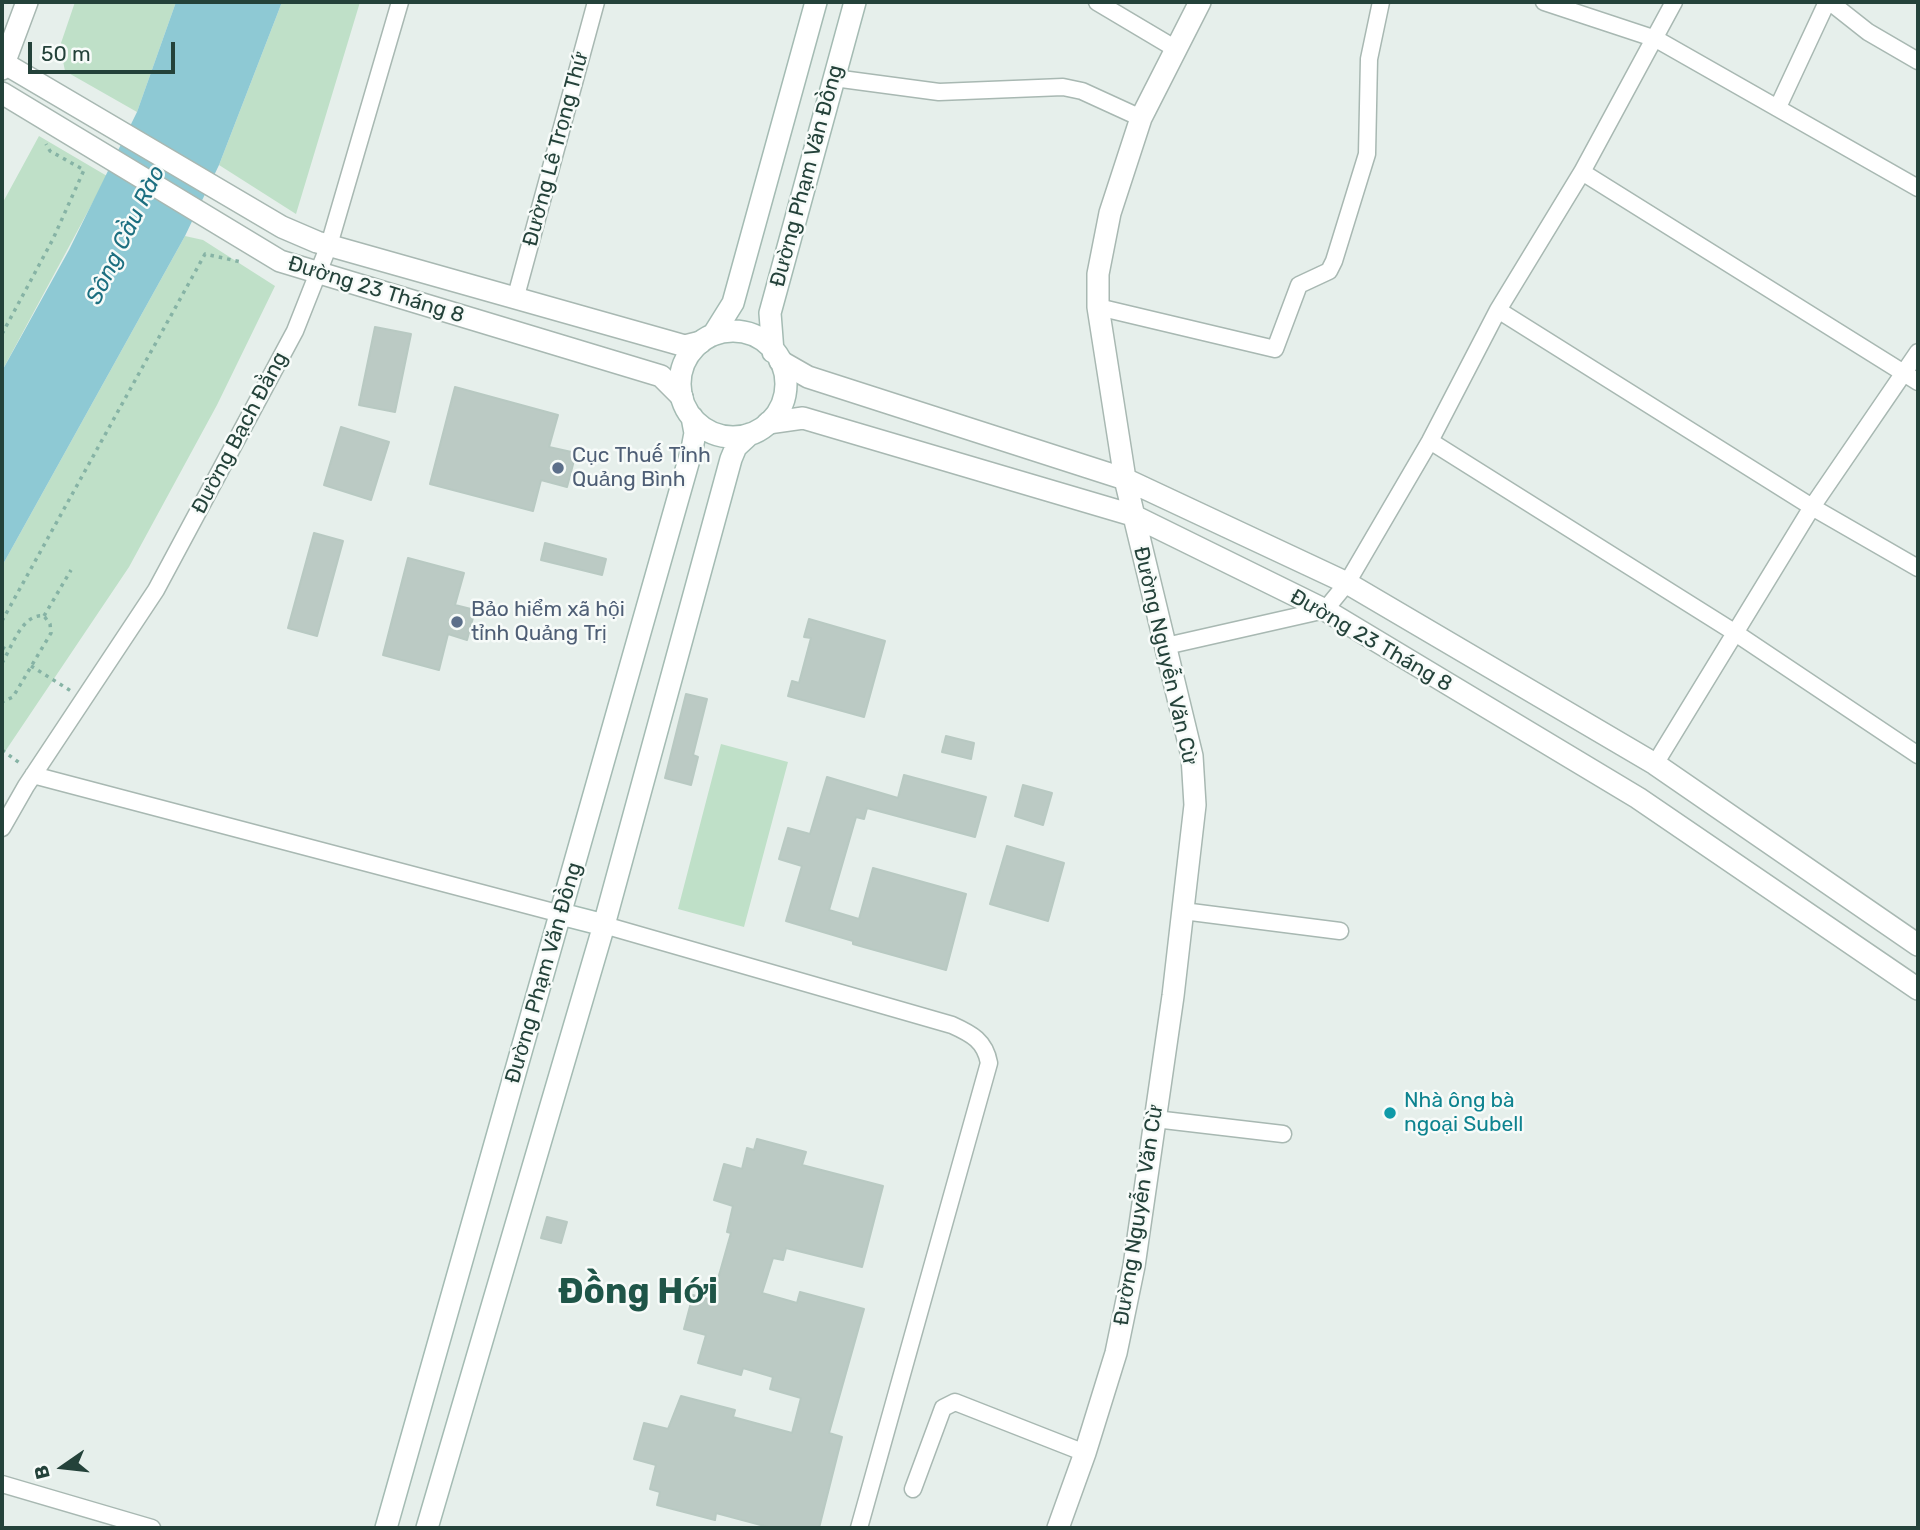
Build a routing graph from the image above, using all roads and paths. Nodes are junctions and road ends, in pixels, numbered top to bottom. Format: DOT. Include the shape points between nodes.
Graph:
graph roads {
  1 [pos="27,2"];
  2 [pos="400,2"];
  3 [pos="596,2"];
  4 [pos="816,2"];
  5 [pos="855,2"];
  6 [pos="1097,2"];
  7 [pos="1200,2"];
  8 [pos="1381,2"];
  9 [pos="1544,2"];
  10 [pos="1674,2"];
  11 [pos="1828,2"];
  12 [pos="1656,39"];
  13 [pos="1176,49"];
  14 [pos="1918,61"];
  15 [pos="3,65"];
  16 [pos="834,78"];
  17 [pos="2,93"];
  18 [pos="1779,107"];
  19 [pos="1140,117"];
  20 [pos="43,139"];
  21 [pos="1582,172"];
  22 [pos="1918,188"];
  23 [pos="329,245"];
  24 [pos="269,255"];
  25 [pos="317,274"];
  26 [pos="516,296"];
  27 [pos="1098,307"];
  28 [pos="1498,310"];
  29 [pos="2,334"];
  30 [pos="707,339"];
  31 [pos="1918,352"];
  32 [pos="776,357"];
  33 [pos="1912,378"];
  34 [pos="682,397"];
  35 [pos="692,418"];
  36 [pos="759,428"];
  37 [pos="1430,441"];
  38 [pos="1125,479"];
  39 [pos="1812,507"];
  40 [pos="1132,515"];
  41 [pos="1918,568"];
  42 [pos="71,570"];
  43 [pos="1347,583"];
  44 [pos="1325,610"];
  45 [pos="44,616"];
  46 [pos="2,621"];
  47 [pos="1734,632"];
  48 [pos="1166,646"];
  49 [pos="2,647"];
  50 [pos="9,651"];
  51 [pos="2,663"];
  52 [pos="31,666"];
  53 [pos="83,699"];
  54 [pos="2,702"];
  55 [pos="2,750"];
  56 [pos="1918,755"];
  57 [pos="1655,764"];
  58 [pos="33,775"];
  59 [pos="2,828"];
  60 [pos="1183,911"];
  61 [pos="561,914"];
  62 [pos="604,925"];
  63 [pos="1340,931"];
  64 [pos="1917,941"];
  65 [pos="1918,989"];
  66 [pos="1155,1119"];
  67 [pos="1283,1134"];
  68 [pos="1085,1453"];
  69 [pos="2,1484"];
  70 [pos="913,1489"];
  71 [pos="152,1528"];
  72 [pos="386,1528"];
  73 [pos="427,1528"];
  74 [pos="859,1528"];
  75 [pos="1058,1528"];
  1 -- 15 [label="street"];
  2 -- 23 [label="street, Đường Bạch Đằng"];
  3 -- 26 [label="street, Đường Lê Trọng Thứ"];
  4 -- 30 [label="street, Đường Phạm Văn Đồng" via="733,303"];
  5 -- 16 [label="street, Đường Phạm Văn Đồng"];
  6 -- 13 [label="street"];
  7 -- 13 [label="street, Đường Nguyễn Văn Cừ"];
  8 -- 27 [label="street" via="1369,59 1367,154 1334,261 1329,271 1299,285 1275,349"];
  9 -- 12 [label="street"];
  10 -- 12 [label="street"];
  11 -- 14 [label="street"];
  11 -- 18 [label="street"];
  12 -- 18 [label="street"];
  12 -- 21 [label="street"];
  13 -- 19 [label="street, Đường Nguyễn Văn Cừ"];
  15 -- 23 [label="street, Đường 23 Tháng 8" via="282,227"];
  16 -- 19 [label="street" via="939,92 1063,88 1082,91"];
  16 -- 32 [label="street, Đường Phạm Văn Đồng" via="770,313"];
  17 -- 24 [label="street, Đường 23 Tháng 8"];
  18 -- 22 [label="street"];
  19 -- 27 [label="street, Đường Nguyễn Văn Cừ" via="1110,213 1098,274"];
  20 -- 29 [label="path" via="50,151 84,170"];
  21 -- 28 [label="street"];
  21 -- 33 [label="street"];
  23 -- 25 [label="street, Đường Bạch Đằng"];
  23 -- 26 [label="street, Đường 23 Tháng 8"];
  24 -- 25 [label="street, Đường 23 Tháng 8"];
  24 -- 46 [label="path" via="246,263 205,254"];
  25 -- 34 [label="street, Đường 23 Tháng 8" via="661,376"];
  25 -- 53 [label="street, Đường Bạch Đằng" via="295,331 156,590"];
  26 -- 30 [label="street, Đường 23 Tháng 8" via="685,346"];
  27 -- 38 [label="street, Đường Nguyễn Văn Cừ"];
  28 -- 37 [label="street"];
  28 -- 39 [label="street"];
  30 -- 32 [label="street" via="736,331 754,335"];
  30 -- 34 [label="street" via="690,352 682,368"];
  31 -- 33 [label="street"];
  32 -- 36 [label="street" via="785,389 781,404"];
  32 -- 38 [label="street, Đường 23 Tháng 8" via="808,377"];
  33 -- 39 [label="street"];
  34 -- 35 [label="street"];
  35 -- 36 [label="street" via="718,435 733,437"];
  35 -- 61 [label="street, Đường Phạm Văn Đồng" via="692,449"];
  36 -- 40 [label="street, Đường 23 Tháng 8" via="803,418"];
  36 -- 62 [label="street, Đường Phạm Văn Đồng" via="736,447 731,459"];
  37 -- 43 [label="street"];
  37 -- 47 [label="street"];
  38 -- 40 [label="street, Đường Nguyễn Văn Cừ"];
  38 -- 43 [label="street, Đường 23 Tháng 8"];
  39 -- 41 [label="street"];
  39 -- 47 [label="street"];
  40 -- 44 [label="street, Đường 23 Tháng 8"];
  40 -- 48 [label="street, Đường Nguyễn Văn Cừ"];
  42 -- 45 [label="path"];
  43 -- 44 [label="street"];
  43 -- 57 [label="street, Đường 23 Tháng 8"];
  44 -- 48 [label="street"];
  44 -- 65 [label="street, Đường 23 Tháng 8" via="1638,798"];
  45 -- 50 [label="path" via="27,619"];
  45 -- 52 [label="path" via="51,632"];
  47 -- 56 [label="street"];
  47 -- 57 [label="street"];
  48 -- 60 [label="street, Đường Nguyễn Văn Cừ" via="1192,757 1195,805"];
  49 -- 50 [label="path"];
  50 -- 51 [label="path"];
  52 -- 53 [label="path"];
  52 -- 54 [label="path" via="13,697"];
  53 -- 58 [label="street, Đường Bạch Đằng"];
  55 -- 58 [label="path"];
  57 -- 64 [label="street, Đường 23 Tháng 8"];
  58 -- 59 [label="street, Đường Bạch Đằng"];
  58 -- 61 [label="street"];
  60 -- 63 [label="street"];
  60 -- 66 [label="street, Đường Nguyễn Văn Cừ"];
  61 -- 62 [label="street"];
  61 -- 72 [label="street, Đường Phạm Văn Đồng"];
  62 -- 73 [label="street, Đường Phạm Văn Đồng"];
  62 -- 74 [label="street" via="952,1025 981,1041 987,1050 986,1077"];
  66 -- 67 [label="street"];
  66 -- 68 [label="street, Đường Nguyễn Văn Cừ" via="1116,1353"];
  68 -- 70 [label="street" via="955,1402 943,1408"];
  68 -- 75 [label="street, Đường Nguyễn Văn Cừ"];
  69 -- 71 [label="street"];
}
